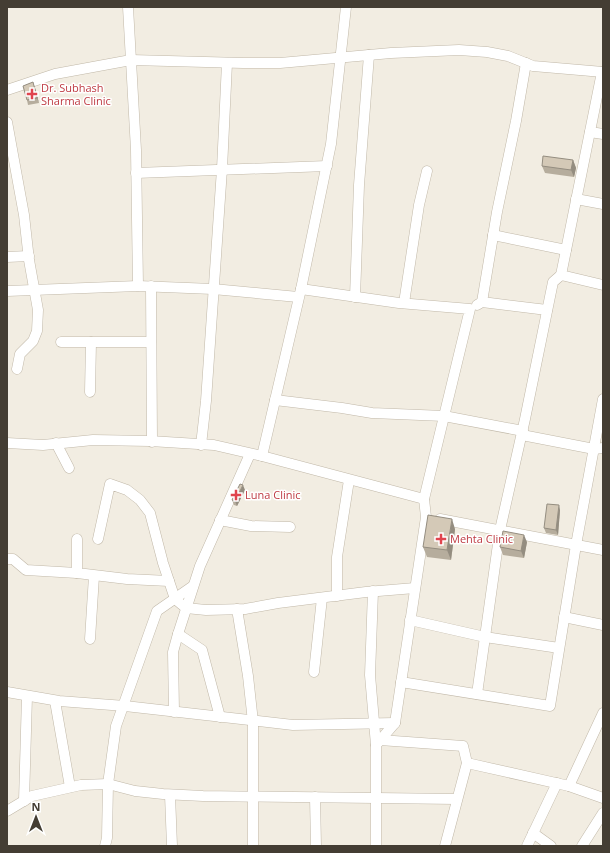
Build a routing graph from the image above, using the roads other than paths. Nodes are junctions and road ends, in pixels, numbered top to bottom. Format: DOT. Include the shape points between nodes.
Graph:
graph roads {
  1 [pos="128,7"];
  2 [pos="346,7"];
  3 [pos="369,55"];
  4 [pos="340,57"];
  5 [pos="131,60"];
  6 [pos="227,63"];
  7 [pos="526,64"];
  8 [pos="602,72"];
  9 [pos="7,90"];
  10 [pos="7,122"];
  11 [pos="590,132"];
  12 [pos="603,134"];
  13 [pos="327,166"];
  14 [pos="222,170"];
  15 [pos="427,171"];
  16 [pos="136,173"];
  17 [pos="576,199"];
  18 [pos="603,204"];
  19 [pos="493,235"];
  20 [pos="566,250"];
  21 [pos="29,256"];
  22 [pos="7,257"];
  23 [pos="561,275"];
  24 [pos="603,284"];
  25 [pos="138,286"];
  26 [pos="151,286"];
  27 [pos="213,289"];
  28 [pos="34,290"];
  29 [pos="7,292"];
  30 [pos="300,293"];
  31 [pos="355,297"];
  32 [pos="482,302"];
  33 [pos="404,303"];
  34 [pos="470,309"];
  35 [pos="547,310"];
  36 [pos="61,342"];
  37 [pos="91,342"];
  38 [pos="151,342"];
  39 [pos="17,369"];
  40 [pos="90,392"];
  41 [pos="603,399"];
  42 [pos="275,400"];
  43 [pos="444,416"];
  44 [pos="522,433"];
  45 [pos="152,442"];
  46 [pos="7,443"];
  47 [pos="56,443"];
  48 [pos="201,444"];
  49 [pos="598,449"];
  50 [pos="250,454"];
  51 [pos="262,456"];
  52 [pos="68,468"];
  53 [pos="349,480"];
  54 [pos="424,499"];
  55 [pos="426,517"];
  56 [pos="220,520"];
  57 [pos="290,527"];
  58 [pos="500,530"];
  59 [pos="77,540"];
  60 [pos="98,540"];
  61 [pos="576,545"];
  62 [pos="603,550"];
  63 [pos="7,559"];
  64 [pos="77,573"];
  65 [pos="94,576"];
  66 [pos="169,581"];
  67 [pos="193,586"];
  68 [pos="415,588"];
  69 [pos="373,592"];
  70 [pos="337,596"];
  71 [pos="322,598"];
  72 [pos="175,599"];
  73 [pos="186,608"];
  74 [pos="237,609"];
  75 [pos="564,617"];
  76 [pos="410,620"];
  77 [pos="603,625"];
  78 [pos="178,634"];
  79 [pos="485,637"];
  80 [pos="90,639"];
  81 [pos="559,648"];
  82 [pos="314,672"];
  83 [pos="401,682"];
  84 [pos="7,692"];
  85 [pos="477,694"];
  86 [pos="27,696"];
  87 [pos="55,701"];
  88 [pos="124,706"];
  89 [pos="174,712"];
  90 [pos="603,713"];
  91 [pos="220,717"];
  92 [pos="253,722"];
  93 [pos="395,723"];
  94 [pos="373,724"];
  95 [pos="378,743"];
  96 [pos="467,763"];
  97 [pos="557,783"];
  98 [pos="108,784"];
  99 [pos="569,786"];
  100 [pos="70,787"];
  101 [pos="170,794"];
  102 [pos="253,797"];
  103 [pos="315,797"];
  104 [pos="375,797"];
  105 [pos="603,798"];
  106 [pos="457,799"];
  107 [pos="24,801"];
  108 [pos="7,811"];
  109 [pos="603,813"];
  110 [pos="533,833"];
  111 [pos="105,846"];
  112 [pos="172,846"];
  113 [pos="253,846"];
  114 [pos="316,846"];
  115 [pos="376,846"];
  116 [pos="445,846"];
  117 [pos="527,846"];
  118 [pos="551,846"];
  119 [pos="582,846"];
  1 -- 5 [label="street"];
  2 -- 4 [label="street"];
  3 -- 4 [label="street"];
  3 -- 7 [label="street" via="459,50 508,56"];
  3 -- 31 [label="street" via="359,185"];
  4 -- 6 [label="street" via="280,63"];
  4 -- 13 [label="street"];
  5 -- 6 [label="street"];
  5 -- 9 [label="street" via="55,74"];
  5 -- 16 [label="street"];
  6 -- 14 [label="street"];
  7 -- 8 [label="street"];
  7 -- 19 [label="street"];
  8 -- 11 [label="street"];
  10 -- 21 [label="street"];
  11 -- 12 [label="street"];
  11 -- 17 [label="street"];
  13 -- 14 [label="street"];
  13 -- 30 [label="street"];
  14 -- 16 [label="street"];
  14 -- 27 [label="street"];
  15 -- 33 [label="street" via="419,205"];
  16 -- 25 [label="street"];
  17 -- 18 [label="street"];
  17 -- 20 [label="street"];
  19 -- 20 [label="street"];
  19 -- 32 [label="street"];
  20 -- 23 [label="street"];
  21 -- 22 [label="street"];
  21 -- 28 [label="street"];
  23 -- 24 [label="street"];
  23 -- 35 [label="street" via="553,282"];
  25 -- 26 [label="street"];
  25 -- 28 [label="street"];
  26 -- 27 [label="street"];
  26 -- 38 [label="street"];
  27 -- 30 [label="street"];
  27 -- 48 [label="street"];
  28 -- 29 [label="street"];
  28 -- 39 [label="street" via="38,310 37,330 33,341 20,354"];
  30 -- 31 [label="street"];
  30 -- 42 [label="street"];
  31 -- 33 [label="street"];
  32 -- 34 [label="street"];
  32 -- 35 [label="street"];
  33 -- 34 [label="street"];
  34 -- 43 [label="street"];
  35 -- 44 [label="street"];
  36 -- 37 [label="street"];
  37 -- 38 [label="street"];
  37 -- 40 [label="street"];
  38 -- 45 [label="street"];
  41 -- 49 [label="street"];
  42 -- 43 [label="street" via="372,413"];
  42 -- 51 [label="street"];
  43 -- 44 [label="street"];
  43 -- 54 [label="street"];
  44 -- 49 [label="street"];
  44 -- 58 [label="street"];
  45 -- 47 [label="street" via="93,440"];
  45 -- 48 [label="street"];
  46 -- 47 [label="street"];
  47 -- 52 [label="street"];
  48 -- 50 [label="street"];
  49 -- 61 [label="street"];
  50 -- 51 [label="street"];
  50 -- 56 [label="street"];
  51 -- 53 [label="street"];
  53 -- 54 [label="street"];
  53 -- 70 [label="street" via="337,557"];
  54 -- 55 [label="street"];
  55 -- 58 [label="street"];
  55 -- 68 [label="street"];
  56 -- 57 [label="street" via="250,526"];
  56 -- 67 [label="street"];
  58 -- 61 [label="street"];
  58 -- 79 [label="street"];
  59 -- 64 [label="street"];
  60 -- 66 [label="street" via="110,484 127,490 140,500 150,513"];
  61 -- 62 [label="street"];
  61 -- 75 [label="street"];
  63 -- 64 [label="street" via="13,559 26,570"];
  64 -- 65 [label="street"];
  65 -- 66 [label="street"];
  65 -- 80 [label="street"];
  66 -- 72 [label="street"];
  67 -- 72 [label="street"];
  67 -- 73 [label="street"];
  68 -- 69 [label="street"];
  68 -- 76 [label="street"];
  69 -- 70 [label="street"];
  69 -- 94 [label="street" via="370,675"];
  70 -- 71 [label="street"];
  71 -- 74 [label="street"];
  71 -- 82 [label="street"];
  72 -- 73 [label="street"];
  72 -- 88 [label="street" via="157,611"];
  73 -- 74 [label="street"];
  73 -- 78 [label="street"];
  74 -- 92 [label="street"];
  75 -- 77 [label="street"];
  75 -- 81 [label="street"];
  76 -- 79 [label="street"];
  76 -- 83 [label="street"];
  78 -- 89 [label="street" via="173,652"];
  78 -- 91 [label="street" via="202,650"];
  79 -- 81 [label="street"];
  79 -- 85 [label="street"];
  81 -- 85 [label="street" via="550,706"];
  83 -- 85 [label="street"];
  83 -- 93 [label="street"];
  84 -- 86 [label="street"];
  86 -- 87 [label="street"];
  86 -- 107 [label="street"];
  87 -- 88 [label="street"];
  87 -- 100 [label="street"];
  88 -- 89 [label="street"];
  88 -- 98 [label="street" via="116,726"];
  89 -- 91 [label="street"];
  90 -- 99 [label="street"];
  91 -- 92 [label="street"];
  92 -- 94 [label="street" via="293,725"];
  92 -- 102 [label="street"];
  93 -- 94 [label="street"];
  93 -- 95 [label="street"];
  94 -- 95 [label="street"];
  95 -- 96 [label="street" via="463,746"];
  95 -- 104 [label="street"];
  96 -- 97 [label="street"];
  96 -- 106 [label="street"];
  97 -- 99 [label="street"];
  97 -- 110 [label="street"];
  98 -- 100 [label="street"];
  98 -- 101 [label="street"];
  98 -- 111 [label="street"];
  99 -- 105 [label="street"];
  100 -- 107 [label="street" via="32,796"];
  101 -- 102 [label="street"];
  101 -- 112 [label="street"];
  102 -- 103 [label="street"];
  102 -- 113 [label="street"];
  103 -- 104 [label="street"];
  103 -- 114 [label="street"];
  104 -- 106 [label="street"];
  104 -- 115 [label="street"];
  106 -- 116 [label="street"];
  107 -- 108 [label="street"];
  109 -- 119 [label="street"];
  110 -- 117 [label="street"];
  110 -- 118 [label="street"];
}
